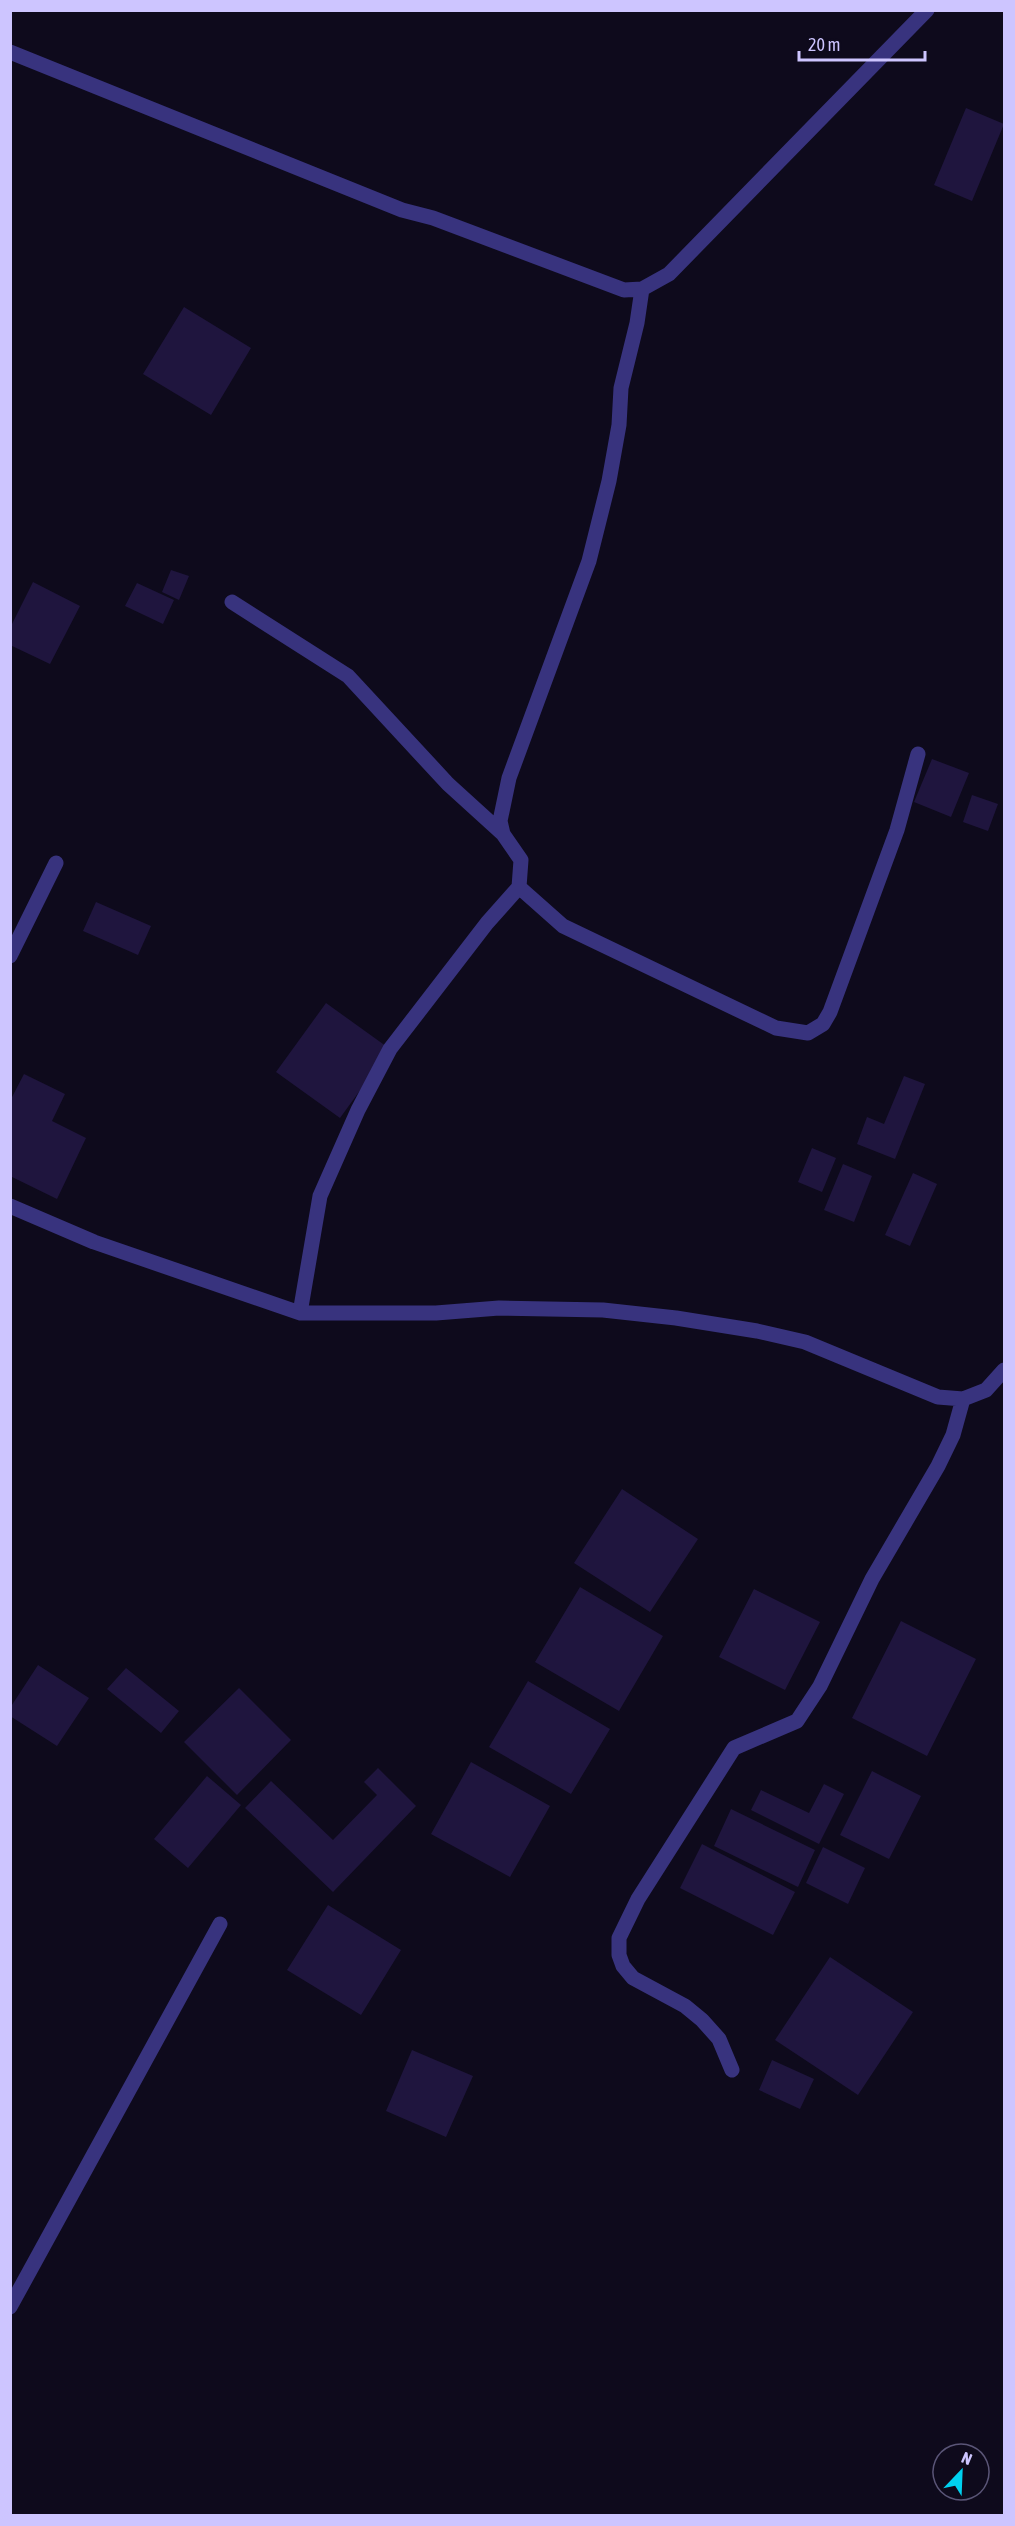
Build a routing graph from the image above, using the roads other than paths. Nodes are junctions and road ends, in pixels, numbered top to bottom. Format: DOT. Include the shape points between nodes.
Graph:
graph roads {
  1 [pos="927,10"];
  2 [pos="10,52"];
  3 [pos="642,290"];
  4 [pos="232,602"];
  5 [pos="918,754"];
  6 [pos="503,834"];
  7 [pos="56,863"];
  8 [pos="519,887"];
  9 [pos="10,956"];
  10 [pos="10,1206"];
  11 [pos="300,1313"];
  12 [pos="1005,1370"];
  13 [pos="963,1399"];
  14 [pos="220,1924"];
  15 [pos="732,2070"];
  16 [pos="10,2307"];
  1 -- 3 [label="street" via="669,274"];
  2 -- 3 [label="street" via="402,210 433,218 593,280 624,290"];
  3 -- 6 [label="street" via="621,388 609,481 589,561 509,778 500,820"];
  4 -- 6 [label="street" via="348,676 448,784"];
  5 -- 8 [label="street" via="897,830 830,1012 823,1024 808,1034 776,1028 563,926"];
  6 -- 8 [label="street" via="521,860"];
  7 -- 9 [label="street"];
  8 -- 11 [label="street" via="390,1049 358,1110 320,1196"];
  10 -- 11 [label="street" via="94,1242"];
  11 -- 13 [label="street" via="436,1314 499,1308 603,1310 676,1318 805,1342 938,1397"];
  12 -- 13 [label="street" via="986,1390"];
  13 -- 15 [label="street" via="938,1466 872,1579 820,1686 797,1721 734,1748 639,1899 619,1938 622,1966 633,1978 685,2006 702,2020 719,2039"];
  14 -- 16 [label="street"];
}
